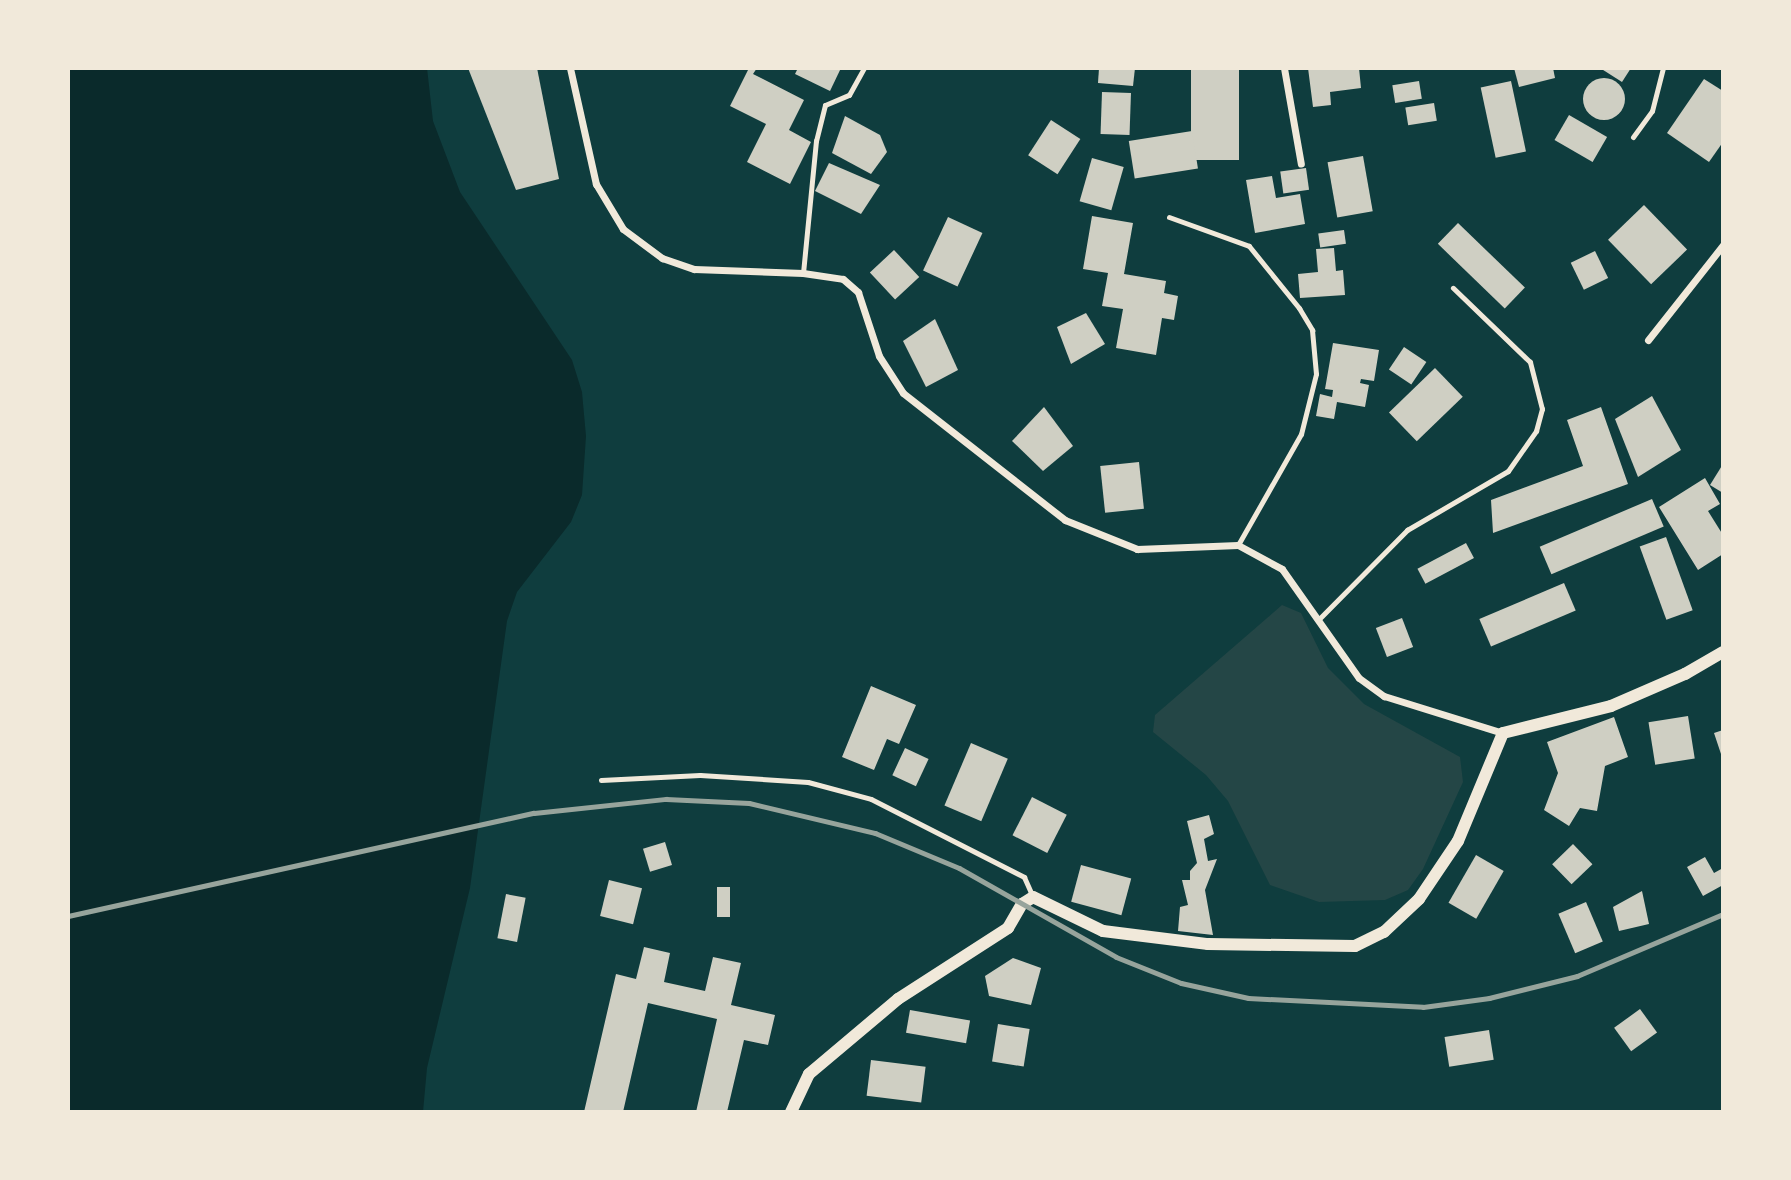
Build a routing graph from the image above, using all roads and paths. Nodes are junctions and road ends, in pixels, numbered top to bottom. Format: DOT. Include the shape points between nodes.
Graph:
graph roads {
  1 [pos="570,68"];
  2 [pos="864,68"];
  3 [pos="1284,68"];
  4 [pos="1663,68"];
  5 [pos="1633,137"];
  6 [pos="1301,163"];
  7 [pos="1169,217"];
  8 [pos="1723,246"];
  9 [pos="803,273"];
  10 [pos="1453,288"];
  11 [pos="1648,340"];
  12 [pos="1238,545"];
  13 [pos="1318,620"];
  14 [pos="1723,652"];
  15 [pos="1503,733"];
  16 [pos="601,780"];
  17 [pos="1033,897"];
  18 [pos="791,1112"];
  1 -- 9 [label="street" via="596,184 623,229 662,258 694,269"];
  2 -- 9 [label="lane" via="849,95 825,105 816,141"];
  3 -- 6 [label="street"];
  4 -- 5 [label="lane" via="1652,111"];
  7 -- 12 [label="lane" via="1250,246 1312,330 1316,374 1300,434"];
  8 -- 11 [label="street"];
  9 -- 12 [label="street" via="843,279 858,292 879,356 903,393 1065,520 1137,549"];
  10 -- 13 [label="lane" via="1530,362 1542,409 1536,431 1508,471 1408,530"];
  12 -- 13 [label="street" via="1282,569"];
  13 -- 15 [label="street" via="1359,678 1384,696"];
  14 -- 15 [label="street" via="1611,706"];
  15 -- 17 [label="street" via="1458,841 1419,899 1384,932 1355,946 1208,944 1103,931"];
  16 -- 17 [label="lane" via="700,775 808,782 859,796 1024,877"];
  17 -- 18 [label="street" via="1022,904 1009,928 898,999 809,1074"];
}
